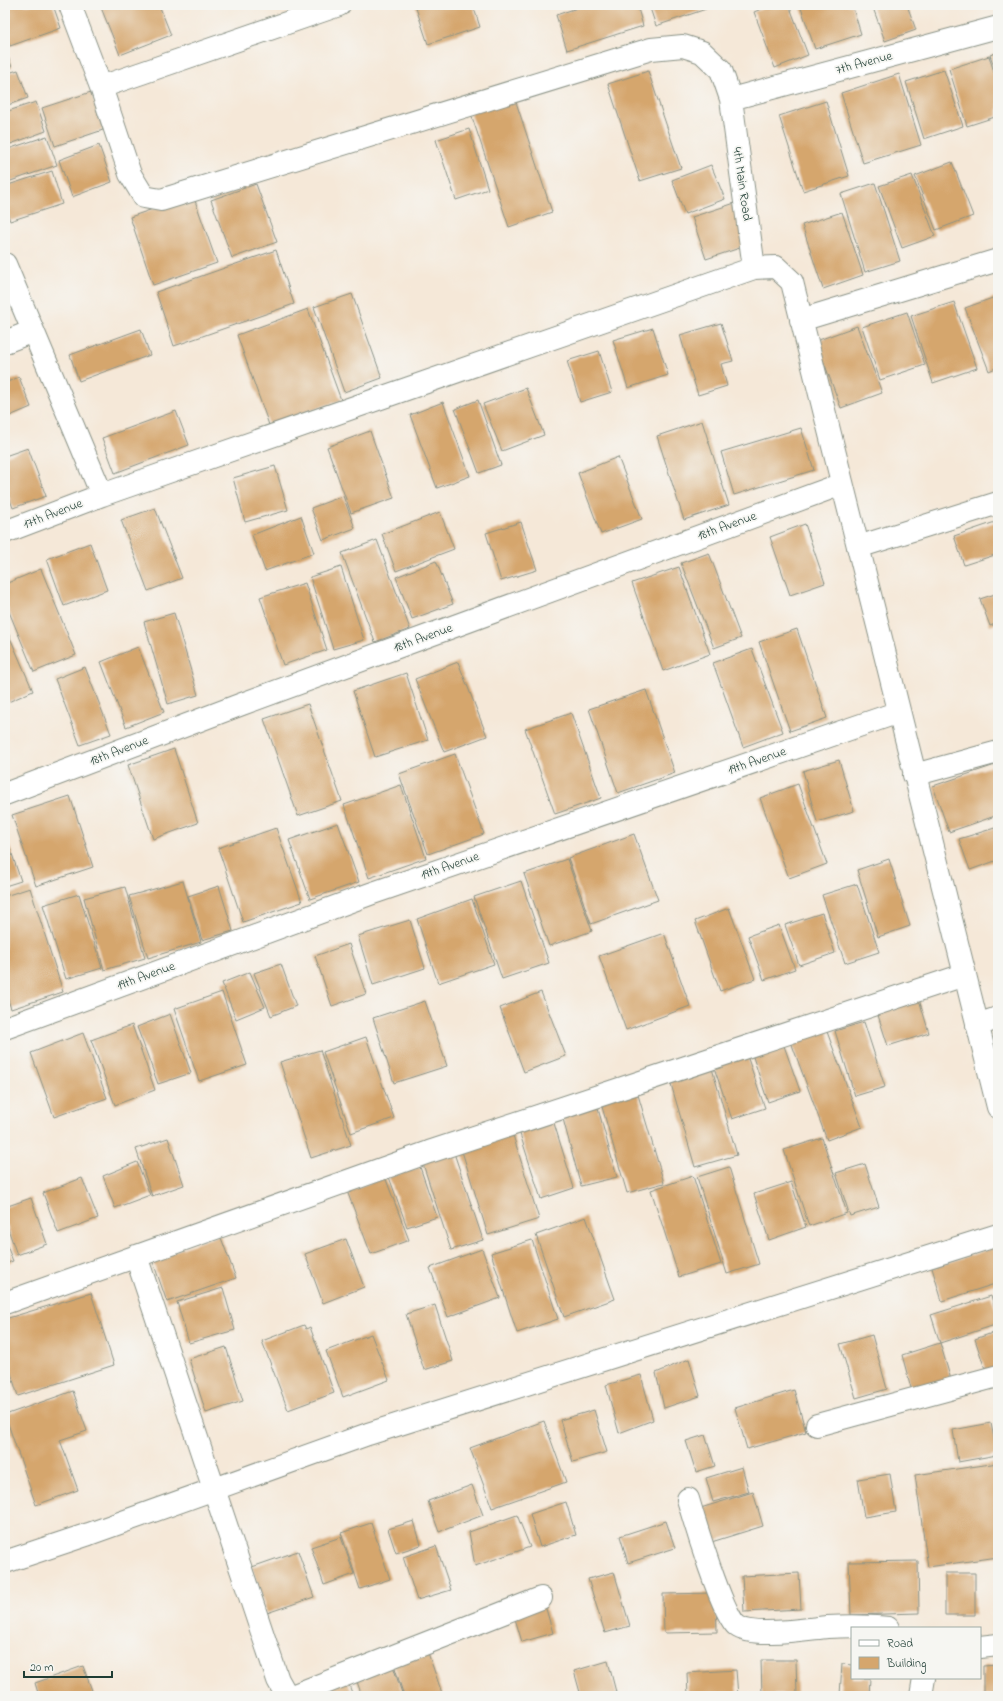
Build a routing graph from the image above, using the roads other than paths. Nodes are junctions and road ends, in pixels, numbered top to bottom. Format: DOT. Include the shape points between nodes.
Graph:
graph roads {
  1 [pos="70,5"];
  2 [pos="339,5"];
  3 [pos="998,27"];
  4 [pos="102,87"];
  5 [pos="731,99"];
  6 [pos="998,260"];
  7 [pos="5,264"];
  8 [pos="754,268"];
  9 [pos="801,320"];
  10 [pos="33,331"];
  11 [pos="5,342"];
  12 [pos="842,484"];
  13 [pos="102,495"];
  14 [pos="998,503"];
  15 [pos="5,532"];
  16 [pos="858,547"];
  17 [pos="899,712"];
  18 [pos="998,752"];
  19 [pos="914,775"];
  20 [pos="5,794"];
  21 [pos="964,975"];
  22 [pos="998,1018"];
  23 [pos="977,1025"];
  24 [pos="5,1028"];
  25 [pos="998,1107"];
  26 [pos="998,1235"];
  27 [pos="136,1256"];
  28 [pos="5,1303"];
  29 [pos="998,1376"];
  30 [pos="817,1425"];
  31 [pos="213,1489"];
  32 [pos="688,1499"];
  33 [pos="5,1562"];
  34 [pos="541,1598"];
  35 [pos="851,1627"];
  36 [pos="998,1645"];
  37 [pos="981,1647"];
  38 [pos="924,1679"];
  39 [pos="287,1696"];
  40 [pos="292,1696"];
  41 [pos="921,1696"];
  1 -- 4 [label="street, 4th Main Road"];
  2 -- 4 [label="street"];
  3 -- 5 [label="street, 7th Avenue"];
  4 -- 5 [label="street, 4th Main Road" via="130,174 144,197 161,200 651,49 683,46 702,52 722,70"];
  5 -- 8 [label="street, 4th Main Road"];
  6 -- 9 [label="street"];
  7 -- 10 [label="street"];
  8 -- 9 [label="street, 17th Avenue" via="776,267 792,282"];
  8 -- 13 [label="street, 17th Avenue"];
  9 -- 12 [label="street, 17th Avenue"];
  10 -- 11 [label="street"];
  10 -- 13 [label="street"];
  12 -- 16 [label="street, 17th Avenue"];
  12 -- 20 [label="street, 18th Avenue"];
  13 -- 15 [label="street, 17th Avenue"];
  14 -- 16 [label="street"];
  16 -- 17 [label="street, 17th Avenue"];
  17 -- 19 [label="street, 17th Avenue"];
  17 -- 24 [label="street, 19th Avenue" via="377,891"];
  18 -- 19 [label="street"];
  19 -- 21 [label="street, 17th Avenue"];
  21 -- 23 [label="street, 17th Avenue"];
  21 -- 27 [label="street" via="429,1152"];
  22 -- 23 [label="street"];
  23 -- 25 [label="street, 17th Avenue"];
  26 -- 31 [label="street" via="368,1434"];
  27 -- 28 [label="street"];
  27 -- 31 [label="street"];
  29 -- 30 [label="street"];
  31 -- 33 [label="street"];
  31 -- 39 [label="street" via="278,1680"];
  32 -- 35 [label="street" via="712,1572 730,1618 736,1626 744,1630 765,1632"];
  34 -- 40 [label="street"];
  36 -- 37 [label="street"];
  38 -- 41 [label="street"];
}
